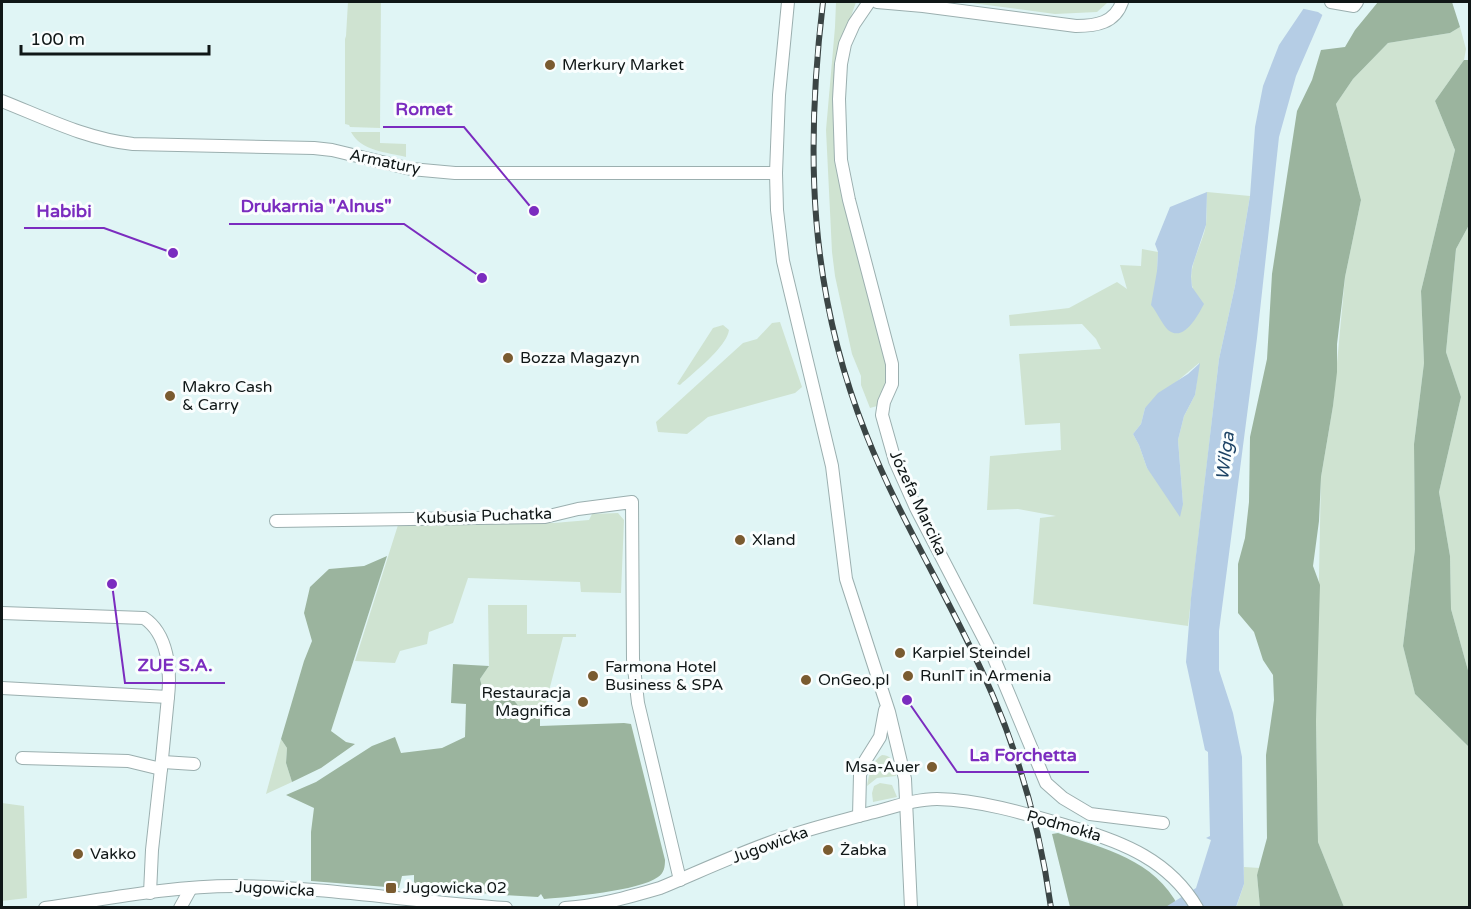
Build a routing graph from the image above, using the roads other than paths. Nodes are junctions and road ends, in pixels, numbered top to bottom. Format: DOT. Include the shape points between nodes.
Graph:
graph roads {
  1 [pos="788,2"];
  2 [pos="869,2"];
  3 [pos="877,2"];
  4 [pos="1122,2"];
  5 [pos="1332,2"];
  6 [pos="1357,2"];
  7 [pos="2,101"];
  8 [pos="776,173"];
  9 [pos="276,521"];
  10 [pos="2,613"];
  11 [pos="2,688"];
  12 [pos="168,697"];
  13 [pos="884,697"];
  14 [pos="875,748"];
  15 [pos="900,754"];
  16 [pos="22,758"];
  17 [pos="194,764"];
  18 [pos="162,766"];
  19 [pos="906,804"];
  20 [pos="1090,814"];
  21 [pos="859,816"];
  22 [pos="1163,823"];
  23 [pos="1085,831"];
  24 [pos="680,880"];
  25 [pos="191,888"];
  26 [pos="150,892"];
  27 [pos="486,907"];
  28 [pos="45,908"];
  29 [pos="180,908"];
  30 [pos="506,908"];
  31 [pos="565,908"];
  32 [pos="911,908"];
  33 [pos="1197,908"];
  1 -- 8 [label="street"];
  2 -- 20 [label="street, Józefa Marcika" via="854,24 841,64 841,160 892,364 892,384 882,408 885,427 916,508 993,656 1042,777 1057,794"];
  3 -- 4 [label="street" via="1076,26 1109,20"];
  5 -- 6 [label="street" via="1354,6"];
  7 -- 8 [label="street, Armatury" via="106,140 314,148 430,172"];
  8 -- 13 [label="street" via="783,261 832,466 846,579"];
  9 -- 24 [label="street, Kubusia Puchatka" via="545,517 632,502 633,659 638,703"];
  10 -- 12 [label="street" via="144,618 153,624 166,653"];
  11 -- 12 [label="street"];
  12 -- 18 [label="street"];
  13 -- 14 [label="street" via="883,725"];
  13 -- 15 [label="street"];
  14 -- 15 [label="street"];
  14 -- 21 [label="street" via="860,775"];
  15 -- 19 [label="street"];
  16 -- 18 [label="street" via="128,761"];
  17 -- 18 [label="street"];
  18 -- 26 [label="street"];
  19 -- 21 [label="street, Jugowicka"];
  19 -- 23 [label="street, Podmokła" via="934,799 977,803"];
  19 -- 32 [label="street"];
  20 -- 22 [label="street"];
  20 -- 23 [label="street"];
  21 -- 24 [label="street, Jugowicka" via="783,838"];
  23 -- 33 [label="street, Podmokła" via="1144,855 1181,884"];
  24 -- 31 [label="street, Jugowicka" via="616,900"];
  25 -- 26 [label="street, Jugowicka"];
  25 -- 27 [label="street, Jugowicka" via="276,888"];
  25 -- 29 [label="street"];
  26 -- 28 [label="street, Jugowicka"];
  27 -- 30 [label="street, Jugowicka"];
}
